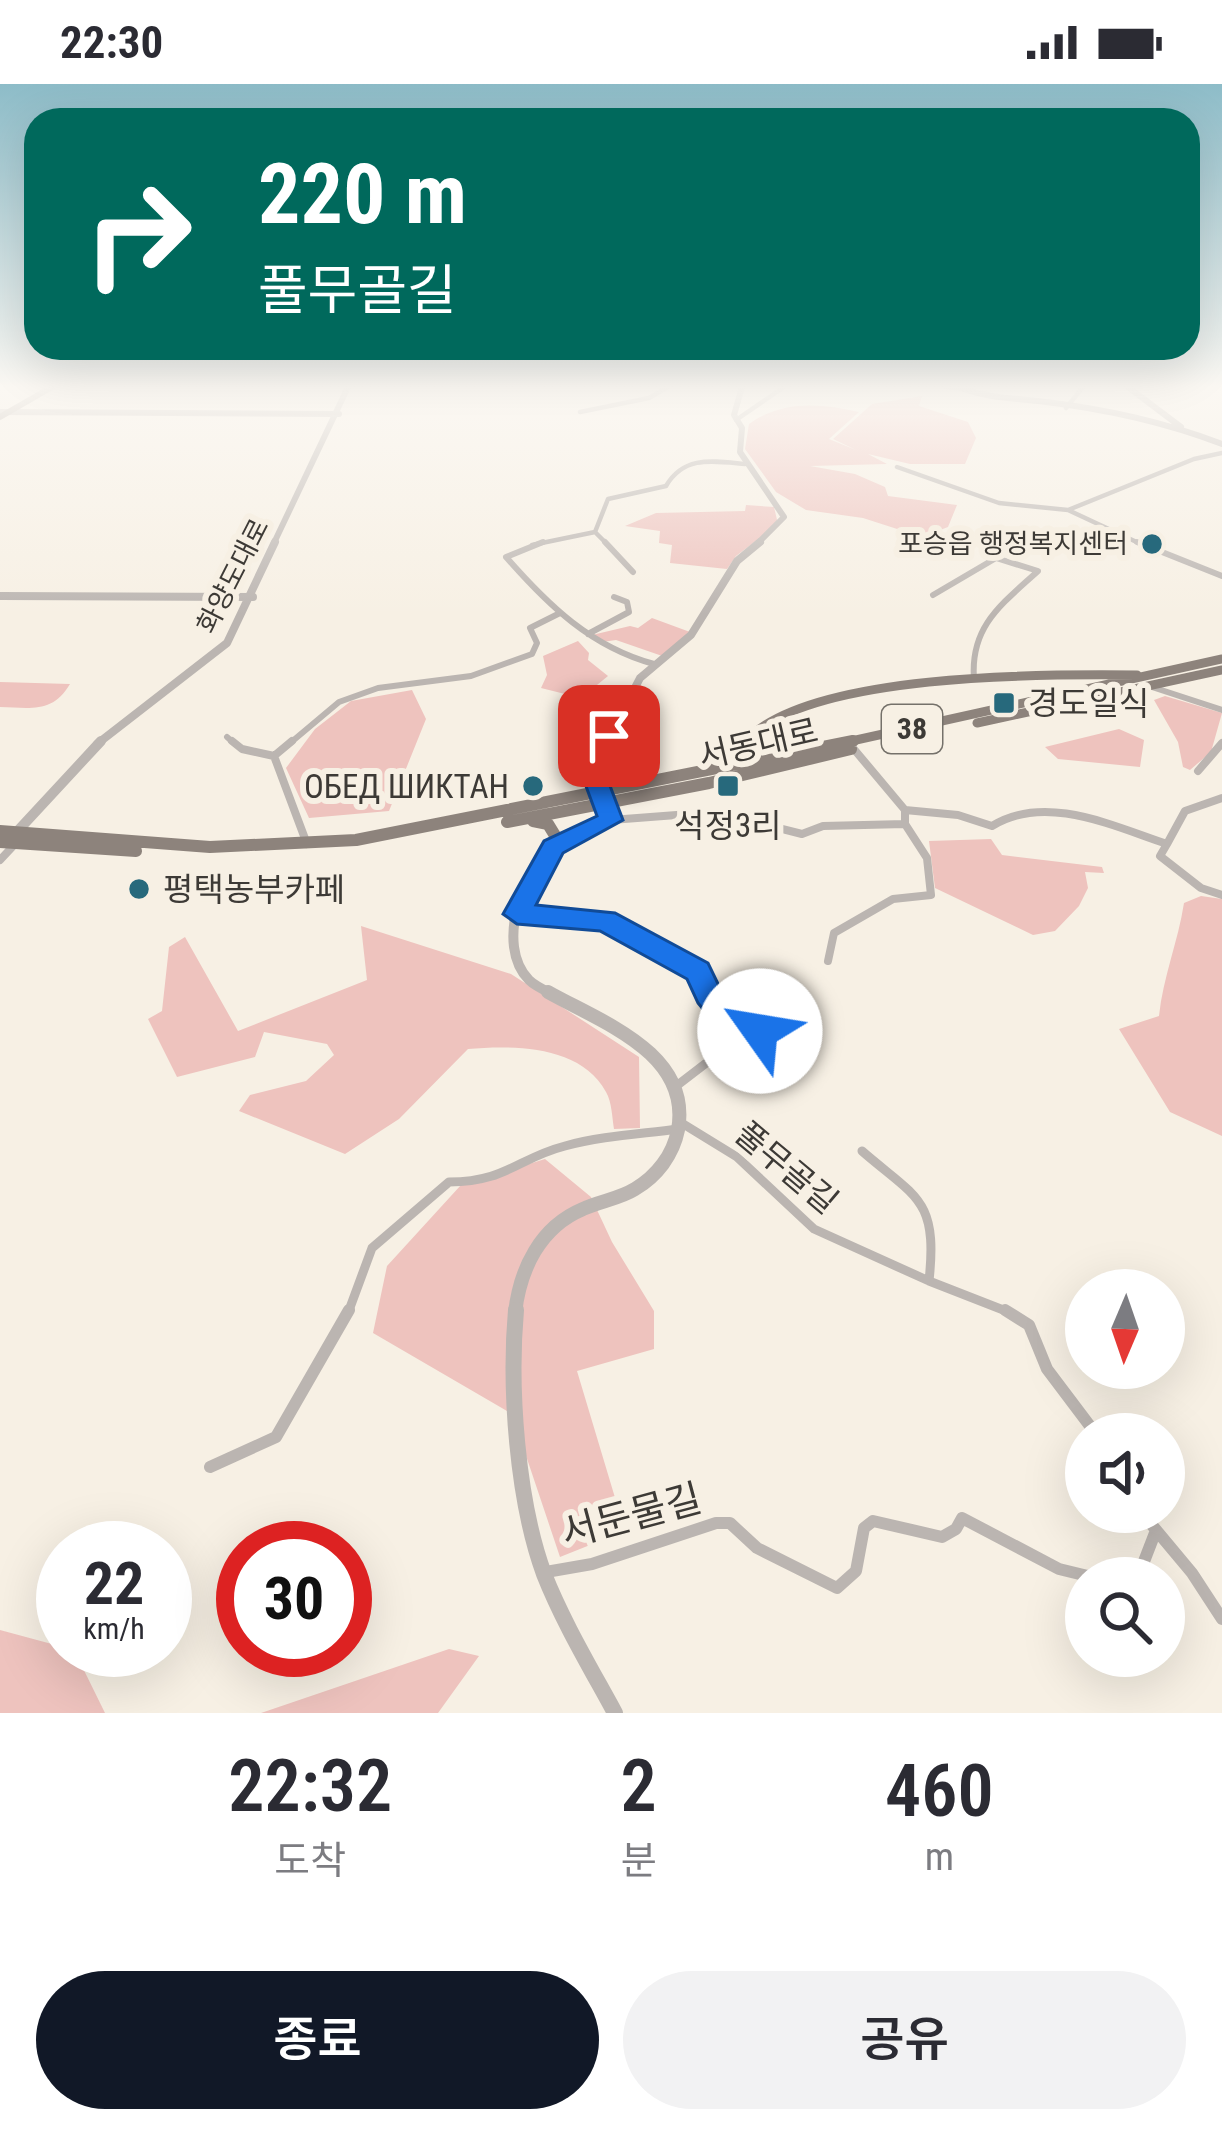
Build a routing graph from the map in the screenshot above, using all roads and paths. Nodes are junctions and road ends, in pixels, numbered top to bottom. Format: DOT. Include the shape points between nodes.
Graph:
graph roads {
  1 [pos="314,463"];
  2 [pos="692,463"];
  3 [pos="734,463"];
  4 [pos="1184,463"];
  5 [pos="745,464"];
  6 [pos="897,467"];
  7 [pos="1068,510"];
  8 [pos="595,532"];
  9 [pos="633,572"];
  10 [pos="1222,577"];
  11 [pos="933,595"];
  12 [pos="614,597"];
  13 [pos="0,598"];
  14 [pos="250,599"];
  15 [pos="560,613"];
  16 [pos="588,634"];
  17 [pos="1222,659"];
  18 [pos="654,664"];
  19 [pos="1222,670"];
  20 [pos="1162,676"];
  21 [pos="974,679"];
  22 [pos="1152,687"];
  23 [pos="1222,710"];
  24 [pos="227,737"];
  25 [pos="1222,742"];
  26 [pos="851,745"];
  27 [pos="274,756"];
  28 [pos="724,767"];
  29 [pos="1198,771"];
  30 [pos="1222,797"];
  31 [pos="603,798"];
  32 [pos="905,811"];
  33 [pos="514,820"];
  34 [pos="611,820"];
  35 [pos="905,824"];
  36 [pos="10,837"];
  37 [pos="559,842"];
  38 [pos="1167,844"];
  39 [pos="308,845"];
  40 [pos="0,860"];
  41 [pos="1222,895"];
  42 [pos="517,914"];
  43 [pos="828,961"];
  44 [pos="738,1030"];
  45 [pos="792,1078"];
  46 [pos="675,1087"];
  47 [pos="680,1125"];
  48 [pos="862,1151"];
  49 [pos="929,1281"];
  50 [pos="1080,1413"];
  51 [pos="210,1467"];
  52 [pos="1156,1533"];
  53 [pos="1065,1570"];
  54 [pos="545,1572"];
  55 [pos="1222,1619"];
  56 [pos="615,1713"];
  1 -- 14 [label="street, 화양도대로"];
  2 -- 8 [label="street" via="674,470 666,486 608,499"];
  3 -- 5 [label="street"];
  4 -- 7 [label="street"];
  5 -- 18 [label="street" via="778,506 781,525 737,561 692,635"];
  6 -- 7 [label="street" via="1000,503"];
  7 -- 10 [label="street"];
  8 -- 9 [label="street"];
  8 -- 15 [label="street" via="506,557"];
  11 -- 21 [label="street" via="996,558 1038,571 973,639"];
  12 -- 16 [label="street" via="629,612"];
  13 -- 14 [label="street"];
  14 -- 36 [label="street, 화양도대로" via="232,644 79,767"];
  15 -- 16 [label="street"];
  15 -- 27 [label="street" via="530,628 537,650 490,670 339,702"];
  16 -- 18 [label="street" via="611,654"];
  17 -- 20 [label="main road, 서동대로 / 38"];
  18 -- 31 [label="street" via="594,762"];
  19 -- 22 [label="main road, 서동대로 / 38"];
  20 -- 21 [label="main road, 서동대로"];
  20 -- 26 [label="main road, 서동대로 / 38"];
  21 -- 28 [label="main road, 서동대로" via="826,701 757,734"];
  22 -- 23 [label="street"];
  22 -- 26 [label="main road, 서동대로 / 38"];
  24 -- 27 [label="street"];
  25 -- 29 [label="street"];
  26 -- 28 [label="main road, 서동대로 / 38"];
  26 -- 31 [label="main road, 서동대로 / 38" via="709,783"];
  26 -- 32 [label="street"];
  27 -- 39 [label="street"];
  28 -- 31 [label="main road, 서동대로 / 38"];
  30 -- 38 [label="street" via="1185,811"];
  31 -- 33 [label="main road, 서동대로 / 38"];
  31 -- 34 [label="street"];
  31 -- 39 [label="main road, 서동대로 / 38"];
  32 -- 35 [label="street"];
  32 -- 38 [label="street" via="992,826 1013,813 1035,813"];
  33 -- 36 [label="main road, 서동대로 / 38" via="281,854 196,855"];
  33 -- 37 [label="main road" via="548,824"];
  34 -- 35 [label="street" via="716,812 802,834"];
  34 -- 37 [label="street"];
  35 -- 43 [label="street" via="927,858 931,895 893,898 834,933"];
  36 -- 39 [label="main road, 서동대로 / 38"];
  36 -- 40 [label="street"];
  37 -- 42 [label="street"];
  38 -- 41 [label="street" via="1160,856"];
  42 -- 44 [label="street" via="605,921 628,932 698,971"];
  42 -- 46 [label="street" via="511,940 528,980 652,1055"];
  44 -- 45 [label="street" via="781,1043"];
  44 -- 46 [label="street"];
  46 -- 47 [label="street"];
  47 -- 49 [label="street, 풀무골길" via="736,1157 814,1229"];
  47 -- 51 [label="street" via="562,1146 507,1174 449,1182 372,1248 342,1328 277,1437"];
  47 -- 54 [label="street, 서둔물길" via="668,1162 640,1186 573,1213 544,1236 519,1288 522,1467"];
  48 -- 49 [label="street, 풀무골길" via="910,1187 930,1237"];
  49 -- 50 [label="street, 풀무골길" via="1029,1325 1047,1369"];
  52 -- 55 [label="street"];
  53 -- 54 [label="street, 서둔물길" via="962,1518 942,1537 873,1521 864,1528 859,1569 837,1588 716,1522"];
  54 -- 56 [label="street"];
}
